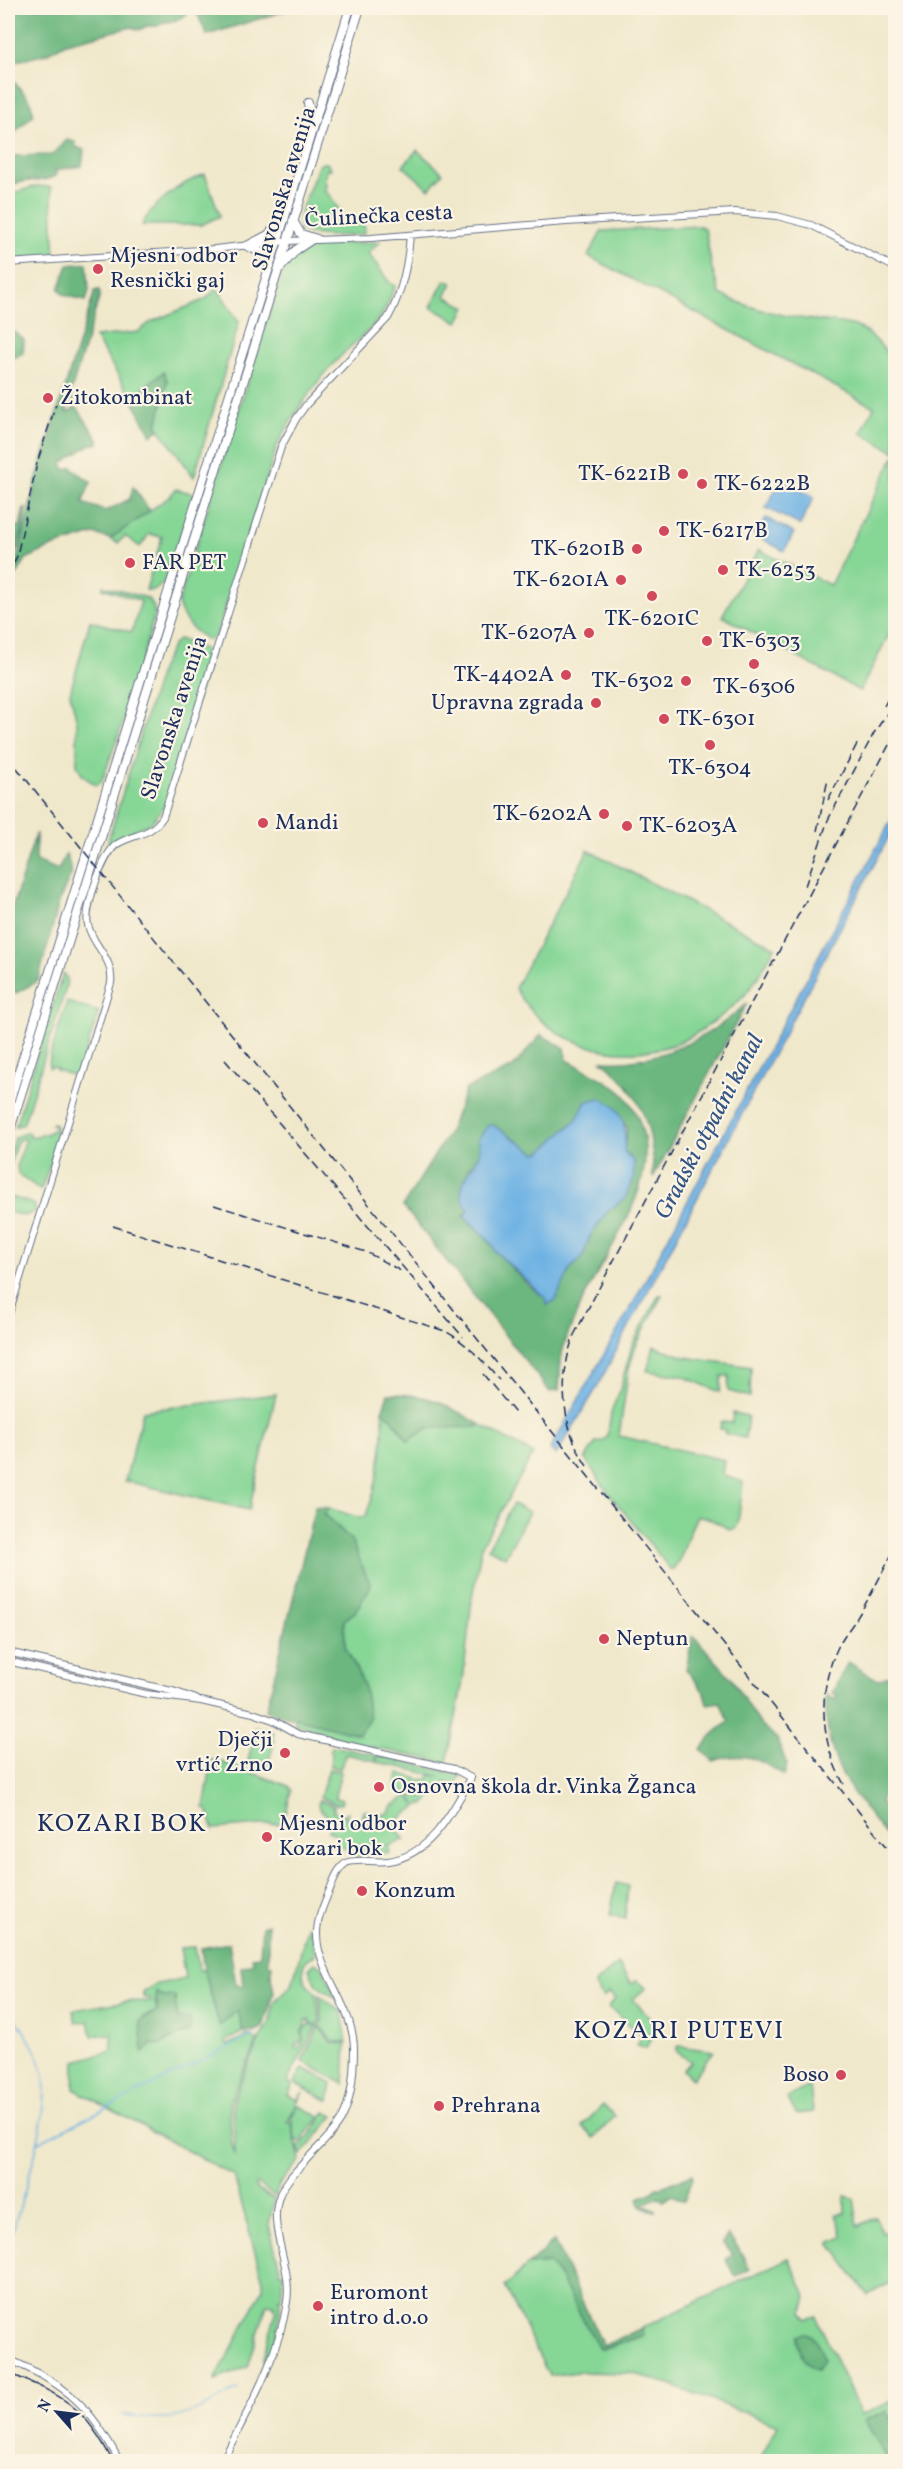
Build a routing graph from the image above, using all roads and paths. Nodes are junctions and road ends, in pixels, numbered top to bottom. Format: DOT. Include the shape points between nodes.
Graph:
graph roads {
  1 [pos="350,8"];
  2 [pos="360,8"];
  3 [pos="308,103"];
  4 [pos="313,127"];
  5 [pos="288,210"];
  6 [pos="293,221"];
  7 [pos="410,235"];
  8 [pos="314,239"];
  9 [pos="286,241"];
  10 [pos="278,242"];
  11 [pos="247,246"];
  12 [pos="8,263"];
  13 [pos="270,266"];
  14 [pos="896,268"];
  15 [pos="277,273"];
  16 [pos="8,1106"];
  17 [pos="8,1136"];
  18 [pos="8,1317"];
  19 [pos="8,1652"];
  20 [pos="8,1661"];
  21 [pos="201,1701"];
  22 [pos="8,2359"];
  23 [pos="120,2462"];
  24 [pos="222,2462"];
  1 -- 4 [label="main road, Slavonska avenija"];
  2 -- 6 [label="main road, Slavonska avenija"];
  3 -- 4 [label="main road"];
  4 -- 5 [label="main road, Slavonska avenija"];
  5 -- 10 [label="main road, Slavonska avenija"];
  5 -- 11 [label="main road" via="268,235"];
  6 -- 8 [label="main road" via="301,234"];
  6 -- 9 [label="main road, Slavonska avenija"];
  7 -- 8 [label="street, Čulinečka cesta"];
  7 -- 14 [label="street, Čulinečka cesta" via="566,222 754,213 811,225"];
  7 -- 18 [label="street, Slavonska avenija" via="403,283 388,318 296,418 281,447 163,817 147,833 112,848 96,882 88,926 110,966 111,983"];
  8 -- 9 [label="street, Čulinečka cesta"];
  8 -- 15 [label="main road" via="293,252"];
  9 -- 10 [label="street, Čulinečka cesta"];
  9 -- 15 [label="main road, Slavonska avenija"];
  10 -- 11 [label="street, Čulinečka cesta"];
  10 -- 13 [label="main road, Slavonska avenija"];
  11 -- 12 [label="street, Čulinečka cesta"];
  11 -- 13 [label="main road" via="262,253"];
  13 -- 16 [label="main road, Slavonska avenija"];
  15 -- 17 [label="main road, Slavonska avenija"];
  19 -- 21 [label="street"];
  20 -- 21 [label="street" via="146,1694"];
  21 -- 24 [label="street" via="267,1717 298,1734 454,1769 471,1778 445,1822 421,1847 391,1861 351,1861 343,1865 327,1899 317,1941 353,2034 352,2084 340,2122 279,2196 275,2218 287,2267 287,2302 273,2358"];
  22 -- 23 [label="street" via="45,2376 75,2397 100,2425"];
}
